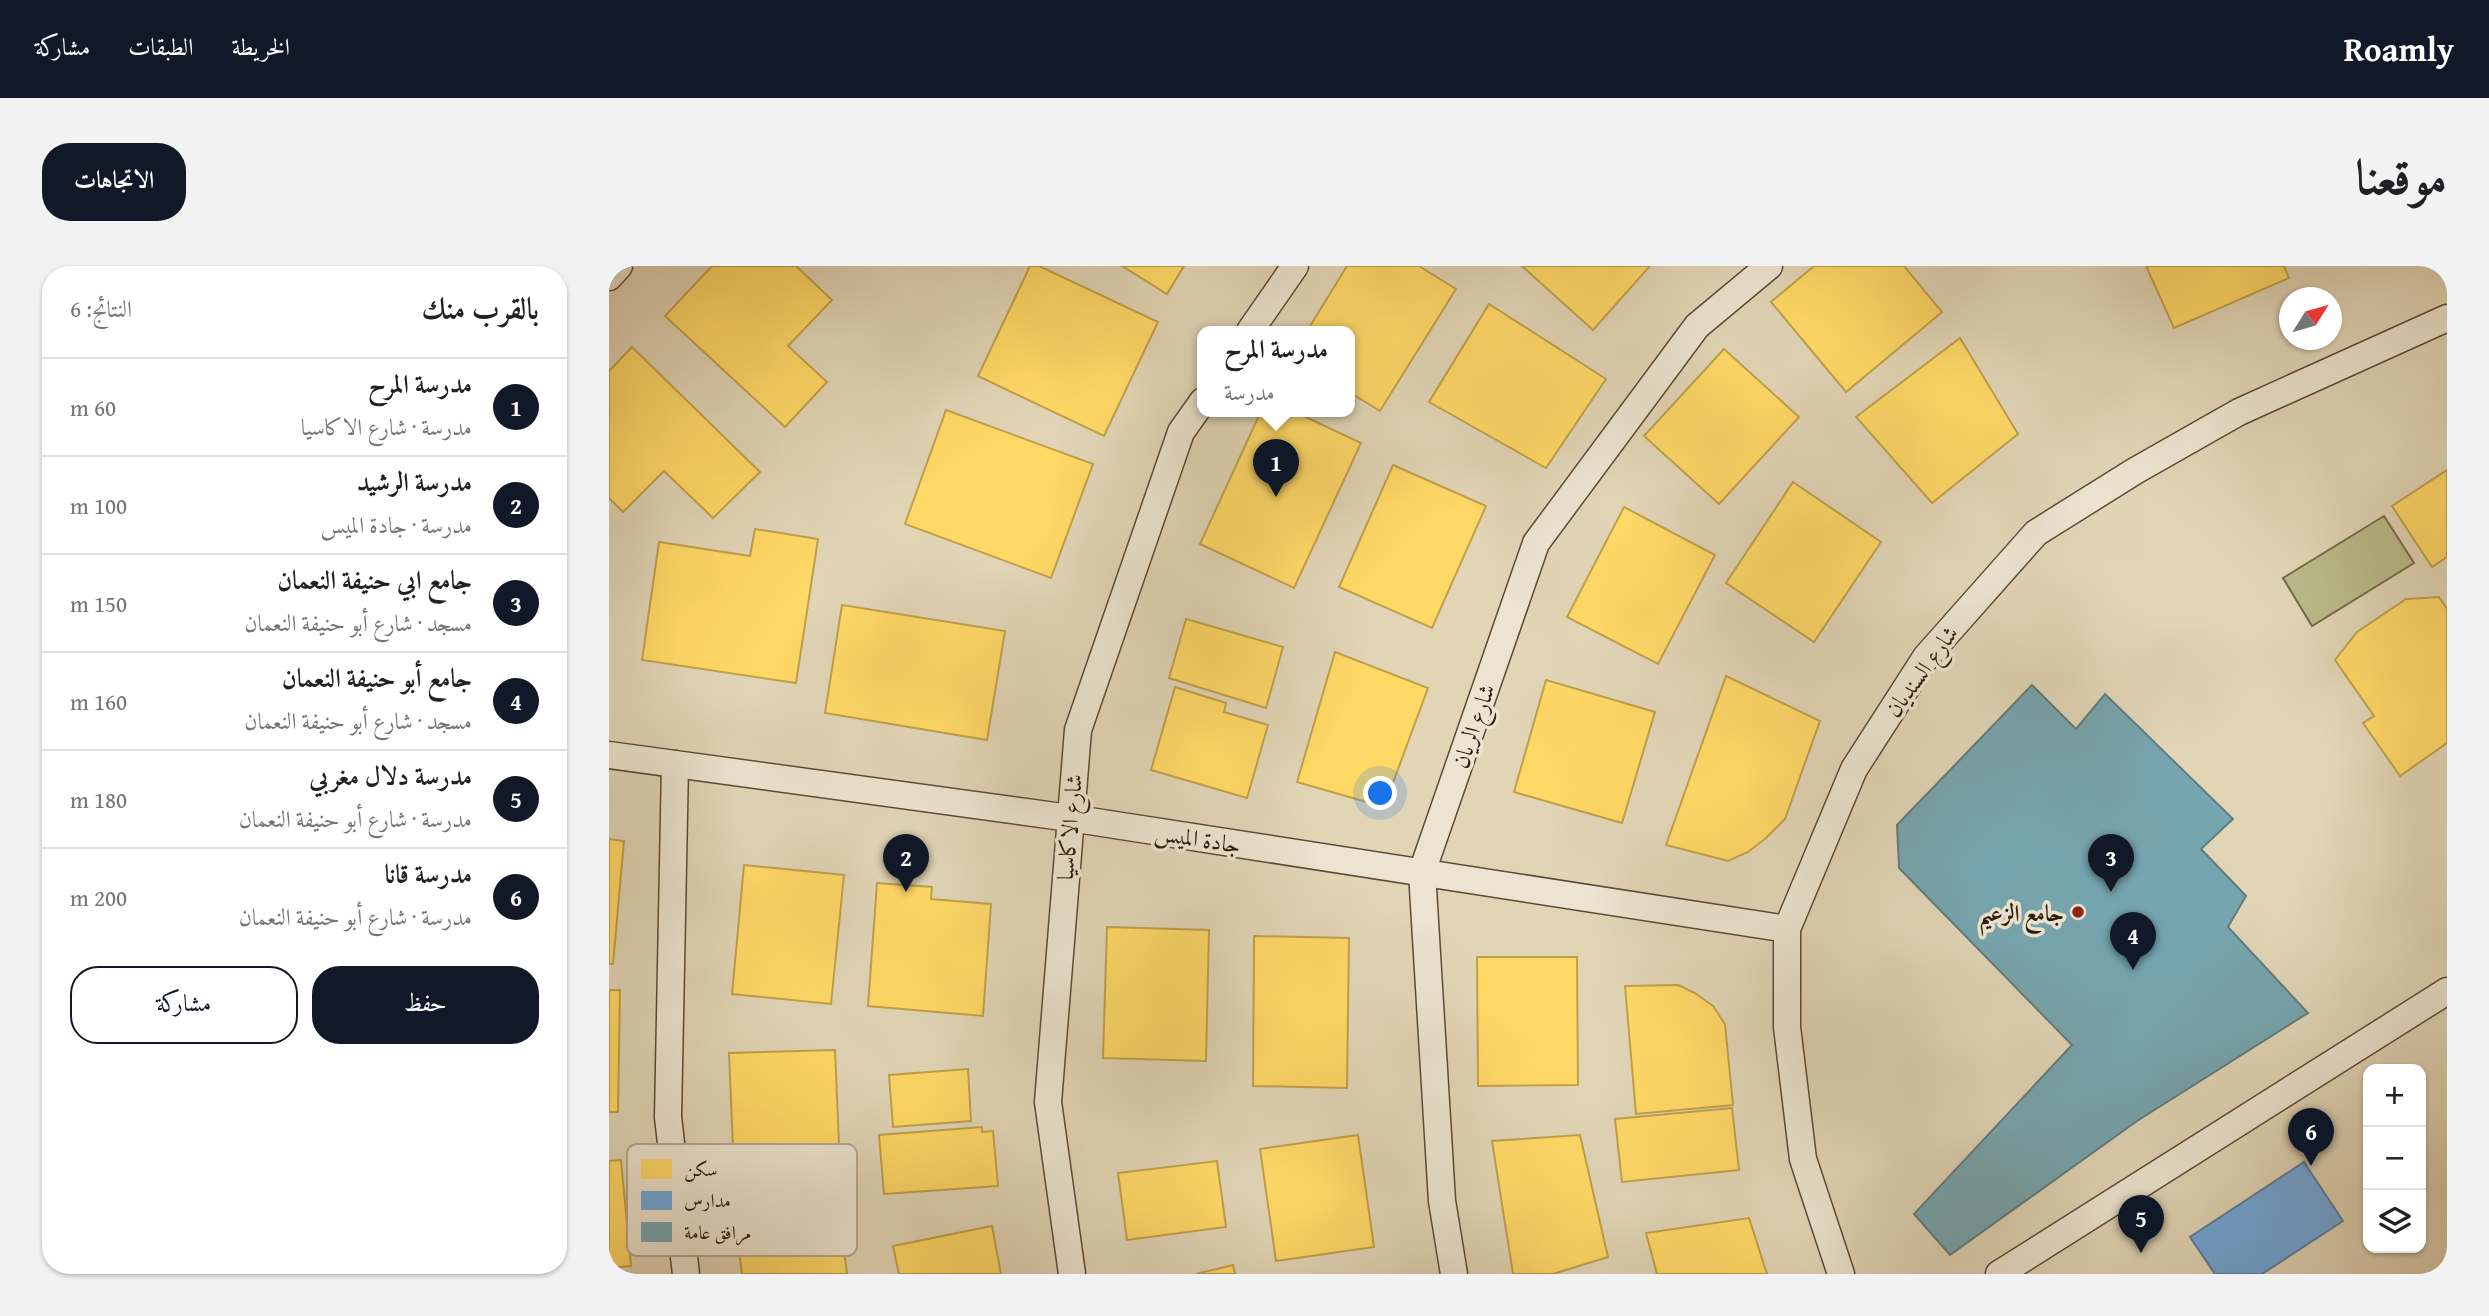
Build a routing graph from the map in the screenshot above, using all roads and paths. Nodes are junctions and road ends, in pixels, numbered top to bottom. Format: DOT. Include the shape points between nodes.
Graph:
graph roads {
  1 [pos="619,266"];
  2 [pos="1295,266"];
  3 [pos="1769,266"];
  4 [pos="609,277"];
  5 [pos="2447,318"];
  6 [pos="1254,326"];
  7 [pos="1197,408"];
  8 [pos="609,755"];
  9 [pos="675,764"];
  10 [pos="1069,818"];
  11 [pos="1422,872"];
  12 [pos="1787,929"];
  13 [pos="2447,991"];
  14 [pos="671,1144"];
  15 [pos="685,1256"];
  16 [pos="687,1274"];
  17 [pos="1072,1274"];
  18 [pos="1454,1274"];
  19 [pos="1841,1274"];
  20 [pos="1999,1274"];
  1 -- 4 [label="street"];
  2 -- 6 [label="street"];
  3 -- 11 [label="street, شارع الريان" via="1697,326 1536,542"];
  5 -- 12 [label="street, شارع السنديان" via="2239,412 2036,533 1926,657 1854,769"];
  7 -- 10 [label="street, شارع الاكاسيا" via="1181,432 1077,730"];
  8 -- 9 [label="street, جادة الميس"];
  9 -- 10 [label="street, جادة الميس"];
  9 -- 14 [label="street" via="668,1117"];
  10 -- 11 [label="street, جادة الميس"];
  10 -- 17 [label="street, شارع الاكاسيا" via="1048,1102"];
  11 -- 12 [label="street, جادة الميس"];
  11 -- 18 [label="street, شارع الريان" via="1442,1201"];
  12 -- 19 [label="street, شارع السنديان" via="1787,1027 1803,1159"];
  13 -- 20 [label="street"];
  15 -- 16 [label="street"];
}
